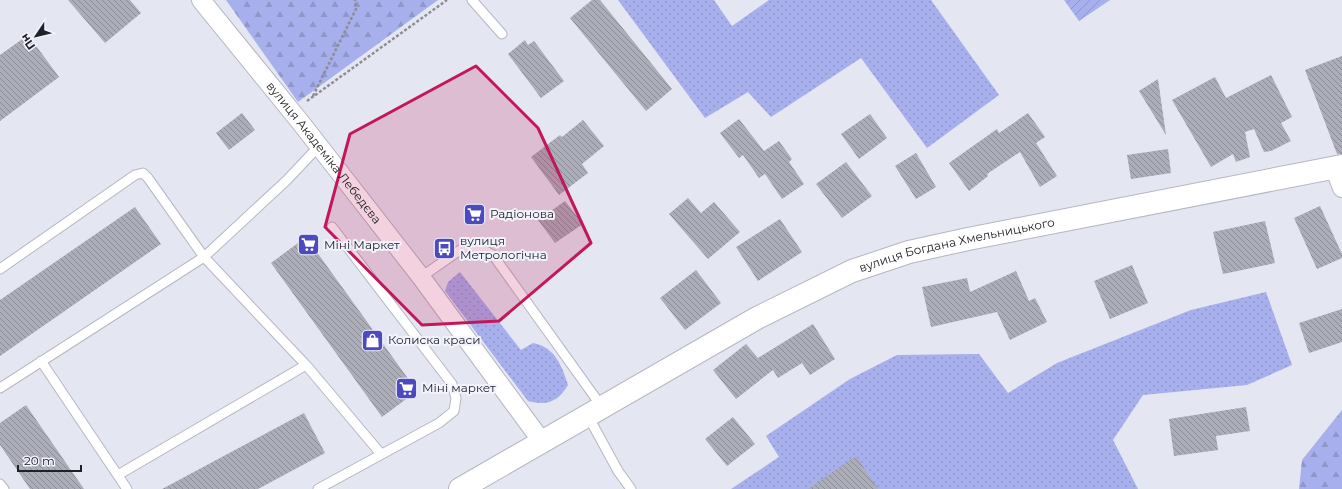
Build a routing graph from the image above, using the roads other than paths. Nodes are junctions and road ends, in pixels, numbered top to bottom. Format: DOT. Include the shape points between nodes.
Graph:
graph roads {
  1 [pos="201,0"];
  2 [pos="472,0"];
  3 [pos="502,34"];
  4 [pos="318,146"];
  5 [pos="1338,167"];
  6 [pos="1342,188"];
  7 [pos="332,226"];
  8 [pos="204,257"];
  9 [pos="0,269"];
  10 [pos="421,277"];
  11 [pos="42,361"];
  12 [pos="306,365"];
  13 [pos="0,388"];
  14 [pos="595,412"];
  15 [pos="543,443"];
  16 [pos="381,454"];
  17 [pos="118,475"];
  18 [pos="0,484"];
  19 [pos="4,489"];
  20 [pos="127,489"];
  21 [pos="318,489"];
  22 [pos="460,489"];
  23 [pos="631,489"];
  1 -- 4 [label="street, вулиця Академіка Лебедєва"];
  2 -- 3 [label="lane"];
  4 -- 8 [label="lane" via="287,180"];
  4 -- 10 [label="street, вулиця Академіка Лебедєва"];
  5 -- 6 [label="street"];
  5 -- 14 [label="street, вулиця Богдана Хмельницького" via="909,252 852,271 757,318"];
  7 -- 16 [label="lane" via="452,384 456,398 454,411 439,423"];
  8 -- 9 [label="lane" via="142,173 135,175"];
  8 -- 11 [label="lane"];
  8 -- 12 [label="lane"];
  10 -- 14 [label="lane" via="466,246 480,248 493,255"];
  10 -- 15 [label="street, вулиця Академіка Лебедєва"];
  11 -- 13 [label="lane"];
  11 -- 17 [label="lane"];
  12 -- 16 [label="lane"];
  12 -- 17 [label="lane"];
  14 -- 15 [label="street, вулиця Богдана Хмельницького"];
  14 -- 23 [label="lane" via="618,471"];
  15 -- 22 [label="street, вулиця Богдана Хмельницького"];
  16 -- 21 [label="lane"];
  17 -- 20 [label="lane"];
  18 -- 19 [label="lane"];
}
